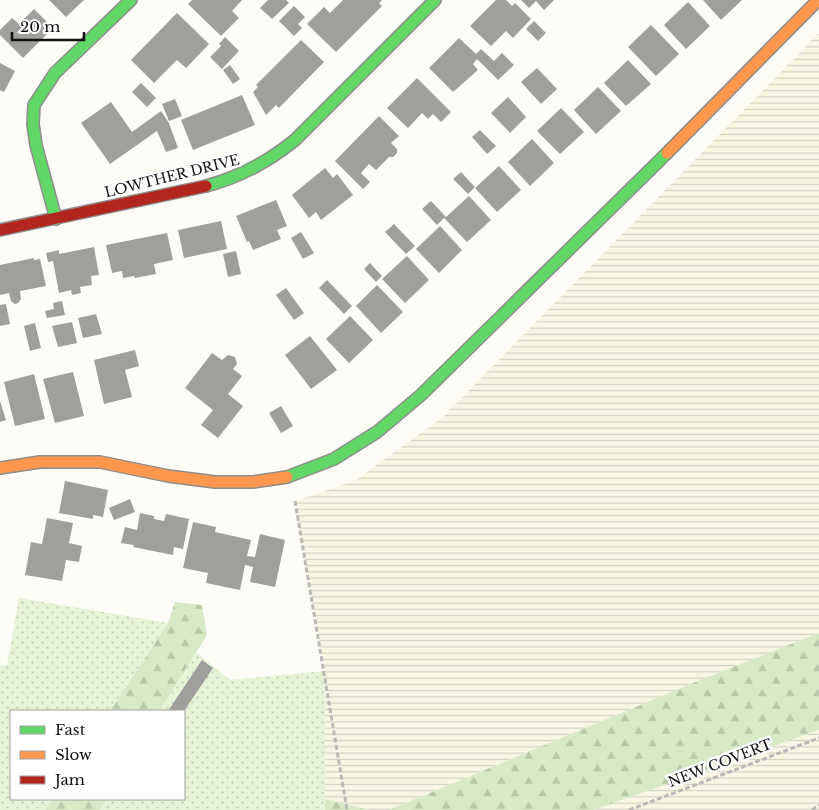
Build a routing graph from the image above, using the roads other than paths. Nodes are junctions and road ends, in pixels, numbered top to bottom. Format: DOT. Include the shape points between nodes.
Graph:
graph roads {
  1 [pos="131,0"];
  2 [pos="435,0"];
  3 [pos="818,0"];
  4 [pos="56,219"];
  5 [pos="0,230"];
  6 [pos="0,468"];
  1 -- 4 [label="street" via="54,73 34,106 32,124"];
  2 -- 4 [label="street, LOWTHER DRIVE" via="295,140 251,171 198,188"];
  3 -- 6 [label="street" via="678,143 421,395 378,432 334,459 291,476 252,482 215,482 168,476 100,462 40,462"];
  4 -- 5 [label="street, LOWTHER DRIVE"];
}
